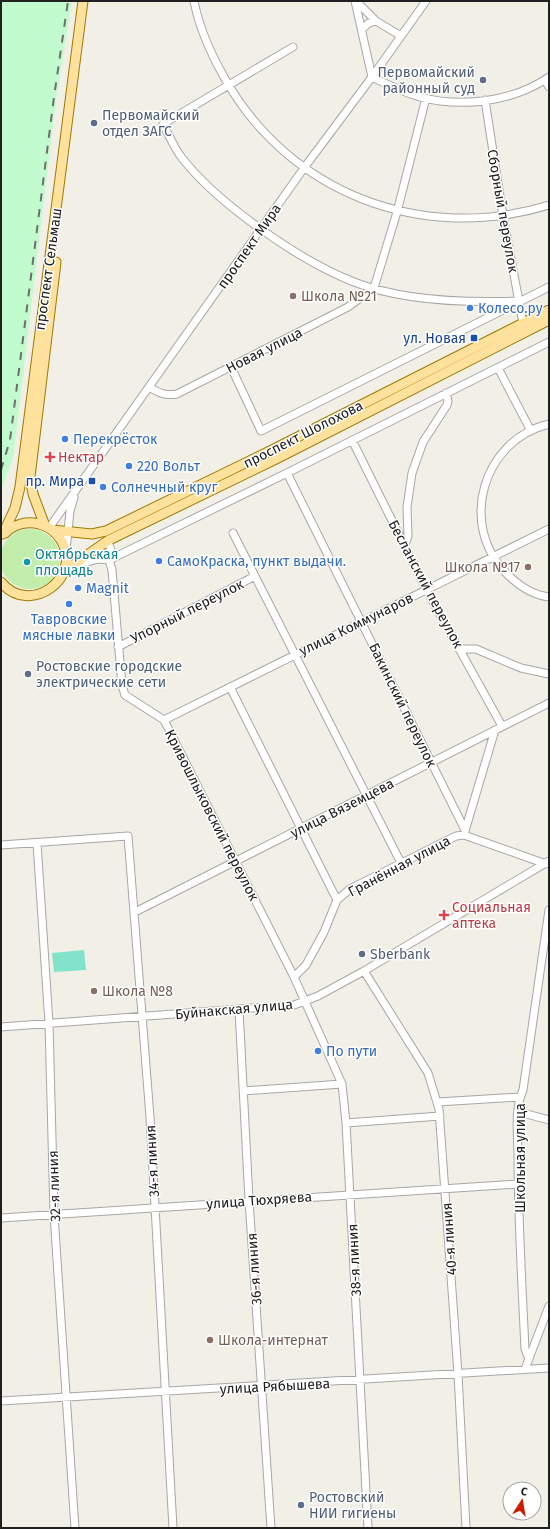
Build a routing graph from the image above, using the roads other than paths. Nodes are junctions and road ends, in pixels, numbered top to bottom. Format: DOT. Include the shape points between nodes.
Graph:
graph roads {
  1 [pos="83,1"];
  2 [pos="88,1"];
  3 [pos="194,1"];
  4 [pos="356,1"];
  5 [pos="426,1"];
  6 [pos="376,21"];
  7 [pos="362,28"];
  8 [pos="400,36"];
  9 [pos="293,47"];
  10 [pos="372,77"];
  11 [pos="547,78"];
  12 [pos="228,84"];
  13 [pos="549,87"];
  14 [pos="426,98"];
  15 [pos="485,100"];
  16 [pos="304,168"];
  17 [pos="549,205"];
  18 [pos="397,212"];
  19 [pos="503,216"];
  20 [pos="261,229"];
  21 [pos="549,287"];
  22 [pos="374,288"];
  23 [pos="519,301"];
  24 [pos="549,310"];
  25 [pos="549,320"];
  26 [pos="523,323"];
  27 [pos="549,342"];
  28 [pos="231,367"];
  29 [pos="498,368"];
  30 [pos="149,387"];
  31 [pos="446,393"];
  32 [pos="549,424"];
  33 [pos="531,431"];
  34 [pos="352,440"];
  35 [pos="287,473"];
  36 [pos="75,493"];
  37 [pos="49,528"];
  38 [pos="549,529"];
  39 [pos="67,532"];
  40 [pos="233,533"];
  41 [pos="2,535"];
  42 [pos="108,541"];
  43 [pos="405,545"];
  44 [pos="66,552"];
  45 [pos="492,556"];
  46 [pos="111,558"];
  47 [pos="68,568"];
  48 [pos="255,576"];
  49 [pos="1,582"];
  50 [pos="426,589"];
  51 [pos="1,590"];
  52 [pos="15,593"];
  53 [pos="549,597"];
  54 [pos="362,621"];
  55 [pos="118,647"];
  56 [pos="459,649"];
  57 [pos="295,654"];
  58 [pos="549,674"];
  59 [pos="230,687"];
  60 [pos="549,703"];
  61 [pos="164,720"];
  62 [pos="502,726"];
  63 [pos="495,730"];
  64 [pos="431,763"];
  65 [pos="366,795"];
  66 [pos="301,827"];
  67 [pos="465,833"];
  68 [pos="37,843"];
  69 [pos="1,846"];
  70 [pos="235,862"];
  71 [pos="401,863"];
  72 [pos="547,863"];
  73 [pos="337,900"];
  74 [pos="549,910"];
  75 [pos="135,912"];
  76 [pos="548,925"];
  77 [pos="364,970"];
  78 [pos="294,977"];
  79 [pos="305,1001"];
  80 [pos="239,1010"];
  81 [pos="143,1017"];
  82 [pos="49,1023"];
  83 [pos="1,1028"];
  84 [pos="342,1084"];
  85 [pos="244,1091"];
  86 [pos="520,1098"];
  87 [pos="438,1102"];
  88 [pos="519,1112"];
  89 [pos="440,1116"];
  90 [pos="549,1120"];
  91 [pos="346,1123"];
  92 [pos="518,1184"];
  93 [pos="445,1189"];
  94 [pos="351,1195"];
  95 [pos="249,1200"];
  96 [pos="155,1207"];
  97 [pos="54,1215"];
  98 [pos="1,1218"];
  99 [pos="549,1306"];
  100 [pos="530,1359"];
  101 [pos="549,1368"];
  102 [pos="526,1369"];
  103 [pos="458,1374"];
  104 [pos="359,1381"];
  105 [pos="262,1387"];
  106 [pos="166,1392"];
  107 [pos="66,1398"];
  108 [pos="1,1402"];
  109 [pos="75,1528"];
  110 [pos="173,1528"];
  111 [pos="271,1528"];
  112 [pos="368,1528"];
  113 [pos="466,1528"];
  1 -- 41 [label="main road, проспект Сельмаш" via="20,488 15,508"];
  2 -- 37 [label="main road, проспект Сельмаш" via="30,468 30,485"];
  3 -- 12 [label="street" via="208,44"];
  4 -- 6 [label="street"];
  4 -- 7 [label="street"];
  5 -- 8 [label="street, проспект Мира"];
  6 -- 7 [label="street" via="369,22"];
  6 -- 8 [label="street"];
  7 -- 10 [label="street"];
  8 -- 10 [label="street, проспект Мира"];
  9 -- 12 [label="street"];
  10 -- 14 [label="street" via="394,88"];
  10 -- 16 [label="street, проспект Мира"];
  11 -- 13 [label="street"];
  11 -- 15 [label="street" via="510,95"];
  12 -- 16 [label="street" via="262,130"];
  12 -- 20 [label="street" via="162,124 182,158 219,196"];
  14 -- 15 [label="street" via="451,102"];
  14 -- 18 [label="street"];
  15 -- 19 [label="street, Сборный переулок"];
  16 -- 18 [label="street" via="346,193"];
  16 -- 20 [label="street, проспект Мира"];
  17 -- 19 [label="street"];
  18 -- 19 [label="street" via="454,219"];
  18 -- 22 [label="street"];
  19 -- 23 [label="street, Сборный переулок"];
  20 -- 22 [label="street" via="321,266 353,282"];
  20 -- 30 [label="street, проспект Мира"];
  21 -- 23 [label="street"];
  22 -- 23 [label="street" via="452,300"];
  22 -- 28 [label="street, Новая улица" via="348,308"];
  23 -- 26 [label="street, Сборный переулок"];
  23 -- 28 [label="street" via="261,432"];
  24 -- 26 [label="main road, проспект Шолохова"];
  25 -- 42 [label="main road, проспект Шолохова"];
  26 -- 39 [label="main road, проспект Шолохова" via="111,529 92,534"];
  27 -- 29 [label="street"];
  28 -- 30 [label="street, Новая улица" via="177,394 159,394"];
  29 -- 31 [label="street"];
  29 -- 33 [label="street"];
  30 -- 36 [label="street, проспект Мира"];
  31 -- 34 [label="street"];
  31 -- 43 [label="street" via="447,405 423,442 412,473 407,507 408,536"];
  32 -- 33 [label="street"];
  33 -- 45 [label="street" via="507,447 486,477 482,492 481,523"];
  34 -- 35 [label="street"];
  34 -- 43 [label="street, Бесланский переулок"];
  35 -- 46 [label="street"];
  35 -- 54 [label="street, Бакинский переулок"];
  36 -- 37 [label="street, проспект Мира"];
  36 -- 39 [label="street, проспект Мира"];
  37 -- 39 [label="main road, проспект Шолохова"];
  37 -- 41 [label="main road" via="23,523"];
  37 -- 44 [label="main road" via="58,537"];
  38 -- 45 [label="street, улица Коммунаров"];
  39 -- 44 [label="street, проспект Мира"];
  40 -- 48 [label="street"];
  42 -- 46 [label="street, Кривошлыковский переулок"];
  42 -- 47 [label="main road, проспект Шолохова"];
  43 -- 50 [label="street, Бесланский переулок"];
  44 -- 47 [label="main road"];
  45 -- 50 [label="street, улица Коммунаров"];
  45 -- 53 [label="street" via="514,581 528,590"];
  46 -- 47 [label="street"];
  46 -- 55 [label="street, Кривошлыковский переулок"];
  47 -- 52 [label="main road" via="54,586 42,594 26,596"];
  48 -- 55 [label="street, Упорный переулок"];
  48 -- 57 [label="street"];
  49 -- 52 [label="main road"];
  50 -- 54 [label="street, улица Коммунаров"];
  50 -- 56 [label="street, Бесланский переулок"];
  51 -- 52 [label="main road"];
  54 -- 57 [label="street, улица Коммунаров"];
  54 -- 64 [label="street, Бакинский переулок"];
  55 -- 61 [label="street, Кривошлыковский переулок" via="125,695"];
  56 -- 58 [label="street" via="476,649 521,668"];
  56 -- 62 [label="street, Бесланский переулок"];
  57 -- 59 [label="street, улица Коммунаров"];
  57 -- 65 [label="street"];
  59 -- 61 [label="street, улица Коммунаров"];
  59 -- 66 [label="street"];
  60 -- 62 [label="street, улица Вяземцева"];
  61 -- 70 [label="street, Кривошлыковский переулок"];
  62 -- 63 [label="street, улица Вяземцева"];
  63 -- 64 [label="street, улица Вяземцева"];
  63 -- 67 [label="street"];
  64 -- 65 [label="street, улица Вяземцева"];
  64 -- 67 [label="street, Бакинский переулок"];
  65 -- 66 [label="street, улица Вяземцева"];
  65 -- 71 [label="street"];
  66 -- 70 [label="street, улица Вяземцева"];
  66 -- 73 [label="street"];
  67 -- 71 [label="street, Гранённая улица"];
  67 -- 72 [label="street, Гранённая улица"];
  68 -- 69 [label="street"];
  68 -- 75 [label="street, 34-я линия" via="128,836"];
  68 -- 82 [label="street, 32-я линия"];
  70 -- 75 [label="street, улица Вяземцева"];
  70 -- 78 [label="street, Кривошлыковский переулок"];
  71 -- 73 [label="street, Гранённая улица" via="350,890"];
  72 -- 77 [label="street, Буйнакская улица"];
  73 -- 78 [label="street, Гранённая улица" via="324,932 306,965"];
  74 -- 76 [label="street, Школьная улица"];
  75 -- 81 [label="street, 34-я линия"];
  76 -- 86 [label="street, Школьная улица"];
  77 -- 79 [label="street, Буйнакская улица"];
  77 -- 87 [label="street, 40-я линия" via="428,1073"];
  78 -- 79 [label="street, Кривошлыковский переулок"];
  79 -- 80 [label="street, Буйнакская улица" via="294,1005"];
  79 -- 84 [label="street, 38-я линия"];
  80 -- 81 [label="street, Буйнакская улица"];
  80 -- 85 [label="street, 36-я линия"];
  81 -- 82 [label="street, Буйнакская улица"];
  81 -- 96 [label="street, 34-я линия"];
  82 -- 83 [label="street, Буйнакская улица"];
  82 -- 97 [label="street, 32-я линия"];
  84 -- 85 [label="street"];
  84 -- 91 [label="street, 38-я линия"];
  85 -- 95 [label="street, 36-я линия"];
  86 -- 87 [label="street"];
  86 -- 88 [label="street, Школьная улица"];
  87 -- 89 [label="street, 40-я линия"];
  88 -- 90 [label="street"];
  88 -- 92 [label="street, Школьная улица"];
  89 -- 91 [label="street"];
  89 -- 93 [label="street, 40-я линия"];
  91 -- 94 [label="street, 38-я линия"];
  92 -- 93 [label="street, улица Тюхряева"];
  92 -- 100 [label="street, Школьная улица" via="525,1349"];
  93 -- 94 [label="street, улица Тюхряева"];
  93 -- 103 [label="street, 40-я линия"];
  94 -- 95 [label="street, улица Тюхряева"];
  94 -- 104 [label="street, 38-я линия"];
  95 -- 96 [label="street, улица Тюхряева"];
  95 -- 105 [label="street, 36-я линия"];
  96 -- 97 [label="street, улица Тюхряева"];
  96 -- 106 [label="street, 34-я линия"];
  97 -- 98 [label="street, улица Тюхряева"];
  97 -- 107 [label="street, 32-я линия"];
  99 -- 100 [label="street"];
  100 -- 102 [label="street"];
  101 -- 102 [label="street, улица Рябышева"];
  102 -- 103 [label="street, улица Рябышева"];
  103 -- 104 [label="street, улица Рябышева"];
  103 -- 113 [label="street, 40-я линия"];
  104 -- 105 [label="street, улица Рябышева"];
  104 -- 112 [label="street, 38-я линия"];
  105 -- 106 [label="street, улица Рябышева"];
  105 -- 111 [label="street, 36-я линия"];
  106 -- 107 [label="street, улица Рябышева"];
  106 -- 110 [label="street, 34-я линия"];
  107 -- 108 [label="street, улица Рябышева"];
  107 -- 109 [label="street, 32-я линия"];
}
